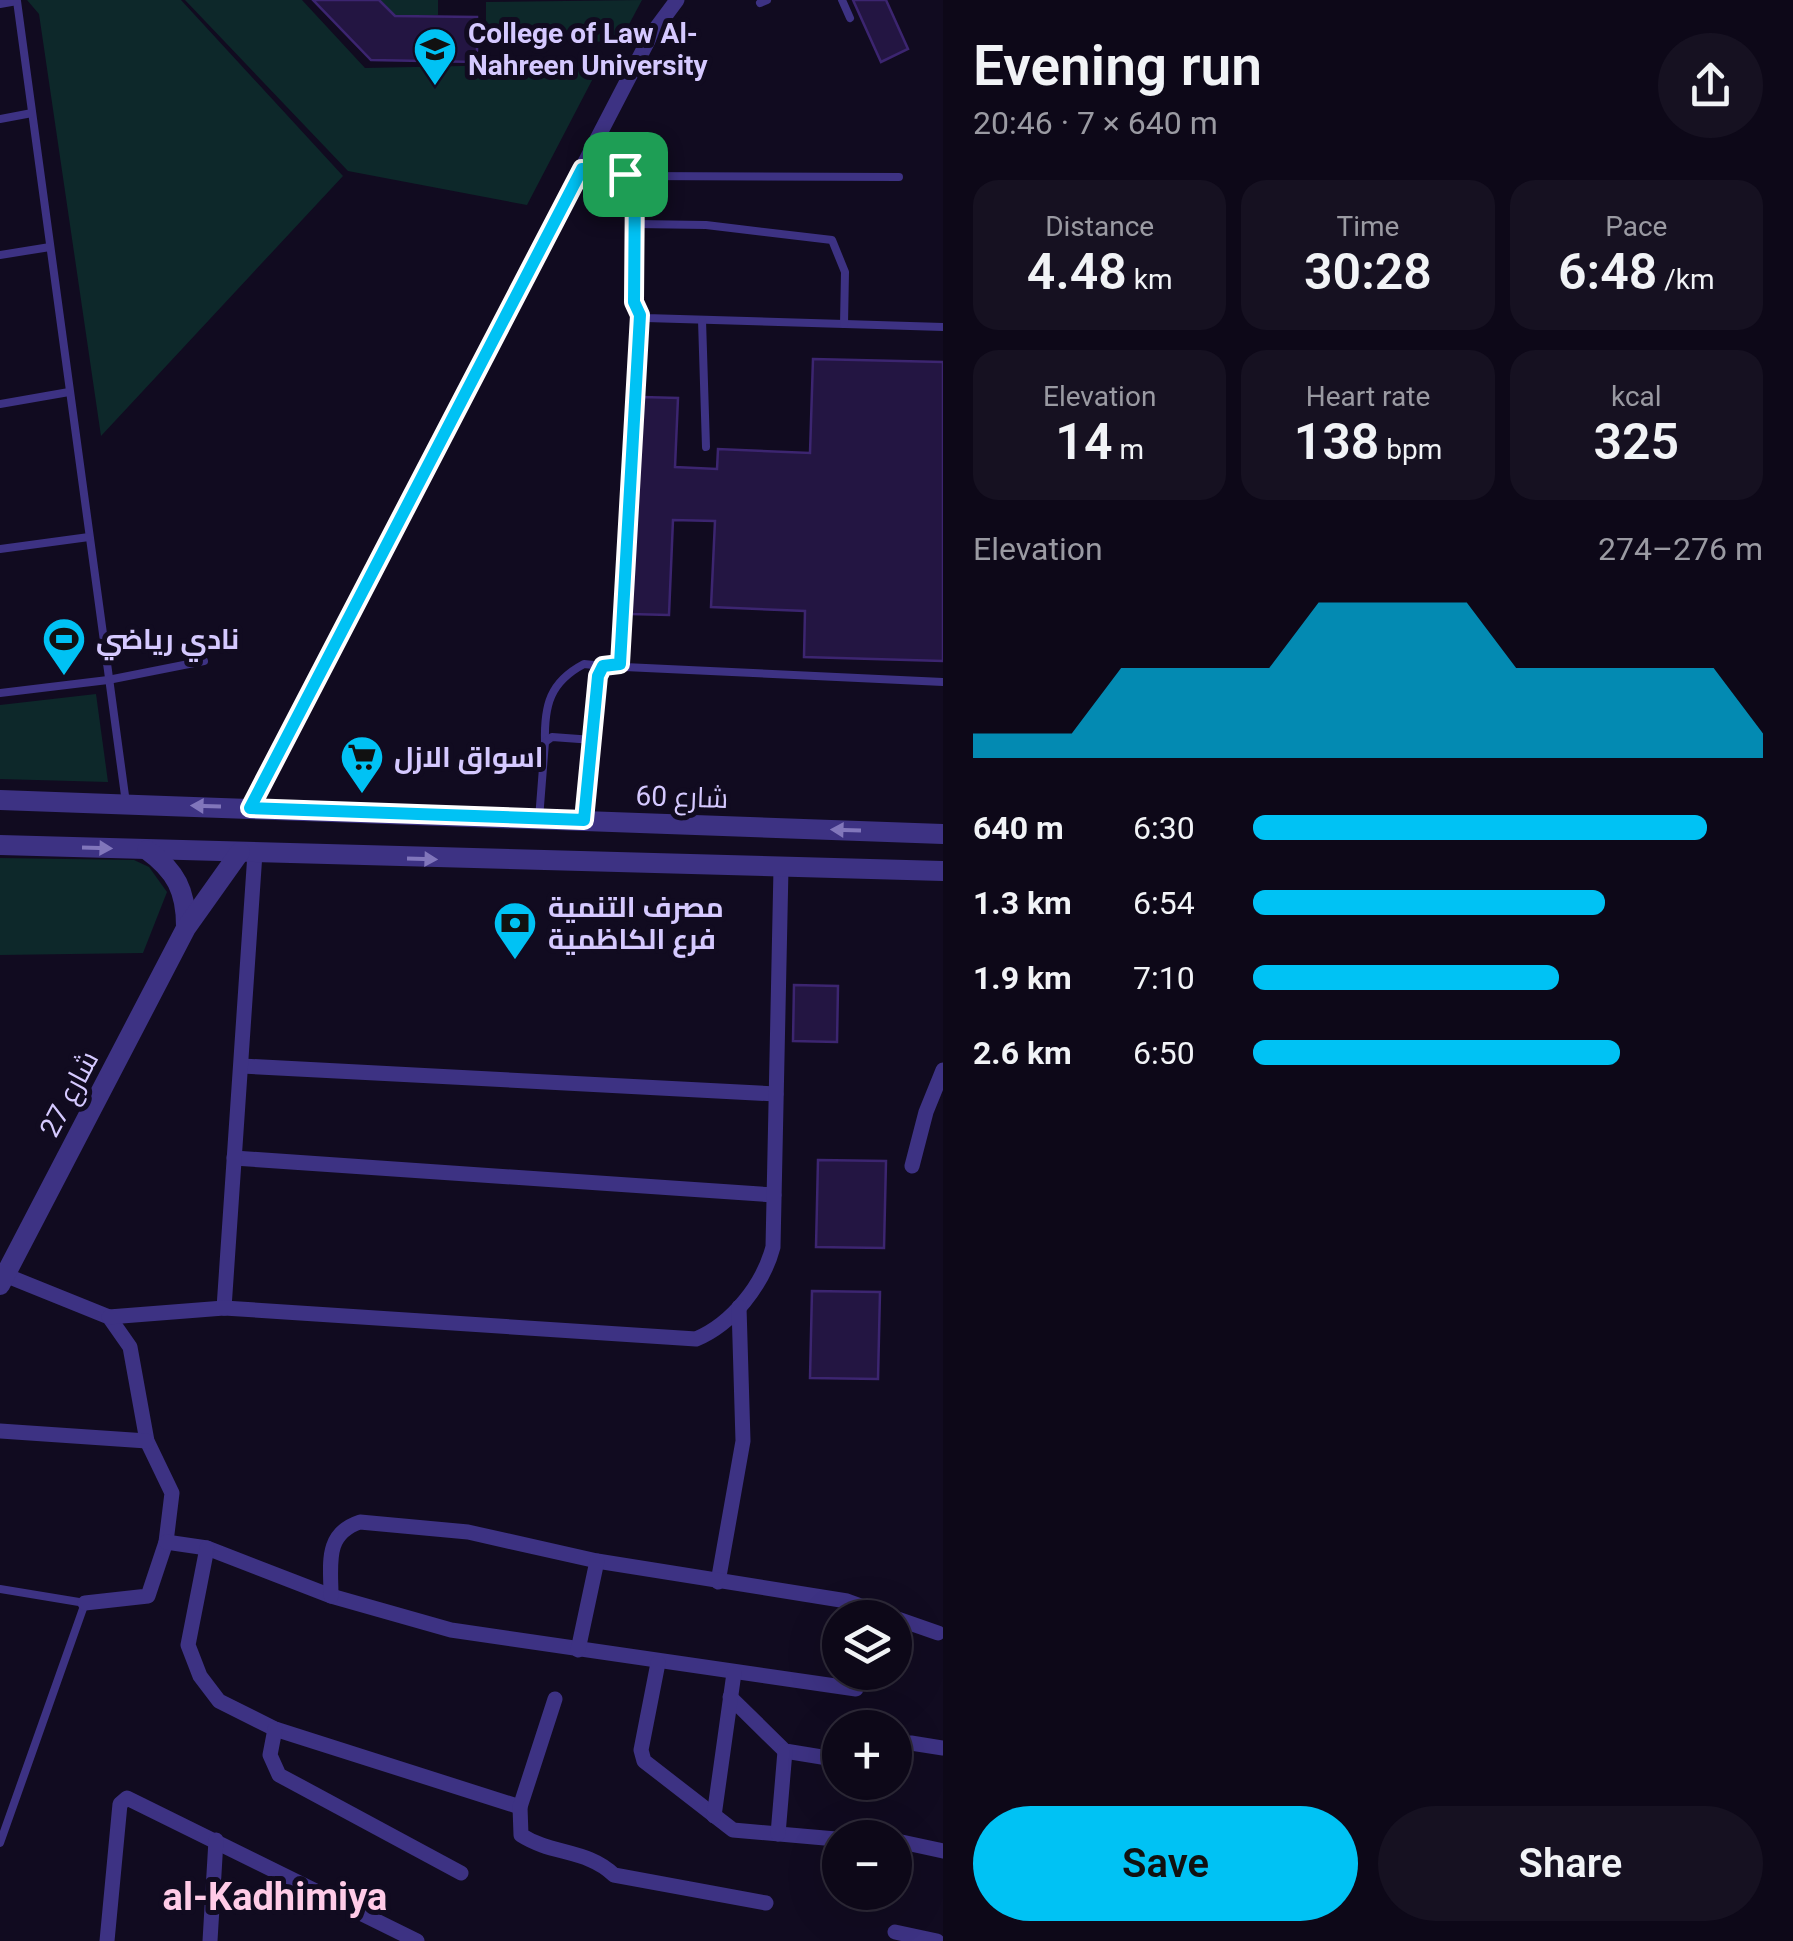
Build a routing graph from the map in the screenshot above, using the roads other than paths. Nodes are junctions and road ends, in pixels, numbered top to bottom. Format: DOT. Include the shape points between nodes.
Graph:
graph roads {
  1 [pos="677,0"];
  2 [pos="842,0"];
  3 [pos="0,4"];
  4 [pos="850,18"];
  5 [pos="32,113"];
  6 [pos="0,118"];
  7 [pos="582,169"];
  8 [pos="632,176"];
  9 [pos="899,177"];
  10 [pos="636,224"];
  11 [pos="50,247"];
  12 [pos="0,255"];
  13 [pos="640,315"];
  14 [pos="702,320"];
  15 [pos="844,324"];
  16 [pos="943,327"];
  17 [pos="69,392"];
  18 [pos="0,404"];
  19 [pos="706,447"];
  20 [pos="89,538"];
  21 [pos="0,549"];
  22 [pos="204,661"];
  23 [pos="620,664"];
  24 [pos="603,666"];
  25 [pos="108,680"];
  26 [pos="943,682"];
  27 [pos="0,692"];
  28 [pos="593,740"];
  29 [pos="544,742"];
  30 [pos="0,800"];
  31 [pos="126,803"];
  32 [pos="250,808"];
  33 [pos="539,819"];
  34 [pos="584,820"];
  35 [pos="943,834"];
  36 [pos="0,844"];
  37 [pos="147,850"];
  38 [pos="248,852"];
  39 [pos="781,868"];
  40 [pos="943,872"];
  41 [pos="186,928"];
  42 [pos="242,1066"];
  43 [pos="943,1070"];
  44 [pos="776,1094"];
  45 [pos="234,1158"];
  46 [pos="912,1166"];
  47 [pos="774,1195"];
  48 [pos="3,1280"];
  49 [pos="738,1307"];
  50 [pos="224,1308"];
  51 [pos="109,1316"];
  52 [pos="0,1431"];
  53 [pos="147,1441"];
  54 [pos="166,1542"];
  55 [pos="207,1548"];
  56 [pos="596,1561"];
  57 [pos="718,1582"];
  58 [pos="0,1590"];
  59 [pos="331,1596"];
  60 [pos="839,1600"];
  61 [pos="85,1603"];
  62 [pos="912,1624"];
  63 [pos="938,1633"];
  64 [pos="578,1650"];
  65 [pos="658,1663"];
  66 [pos="734,1673"];
  67 [pos="822,1684"];
  68 [pos="730,1697"];
  69 [pos="556,1699"];
  70 [pos="275,1729"];
  71 [pos="912,1744"];
  72 [pos="943,1748"];
  73 [pos="786,1752"];
  74 [pos="822,1757"];
  75 [pos="520,1807"];
  76 [pos="714,1816"];
  77 [pos="778,1834"];
  78 [pos="822,1838"];
  79 [pos="216,1840"];
  80 [pos="0,1843"];
  81 [pos="912,1844"];
  82 [pos="943,1850"];
  83 [pos="461,1873"];
  84 [pos="766,1903"];
  85 [pos="895,1932"];
  86 [pos="107,1941"];
  87 [pos="210,1941"];
  88 [pos="417,1941"];
  89 [pos="937,1941"];
  1 -- 7 [label="street" via="651,35"];
  2 -- 4 [label="lane"];
  3 -- 5 [label="lane" via="16,2"];
  5 -- 6 [label="lane"];
  5 -- 11 [label="lane"];
  7 -- 8 [label="lane"];
  7 -- 32 [label="street"];
  8 -- 9 [label="lane"];
  8 -- 10 [label="lane"];
  10 -- 13 [label="lane" via="634,302"];
  10 -- 15 [label="lane" via="832,240 845,272"];
  11 -- 12 [label="lane"];
  11 -- 17 [label="lane"];
  13 -- 14 [label="lane"];
  13 -- 23 [label="lane"];
  14 -- 15 [label="lane"];
  14 -- 19 [label="lane"];
  15 -- 16 [label="lane"];
  17 -- 18 [label="lane"];
  17 -- 20 [label="lane"];
  20 -- 21 [label="lane"];
  20 -- 25 [label="lane"];
  22 -- 25 [label="lane"];
  23 -- 24 [label="lane"];
  23 -- 26 [label="lane"];
  24 -- 28 [label="lane"];
  24 -- 29 [label="lane" via="584,664 554,686"];
  25 -- 27 [label="lane"];
  25 -- 31 [label="lane"];
  28 -- 29 [label="lane"];
  28 -- 34 [label="lane"];
  29 -- 33 [label="lane"];
  30 -- 31 [label="street, شارع 60"];
  32 -- 31 [label="street, شارع 60, one-way"];
  32 -- 33 [label="street, شارع 60"];
  33 -- 34 [label="street, شارع 60"];
  35 -- 34 [label="street, شارع 60, one-way"];
  36 -- 37 [label="street, one-way"];
  37 -- 38 [label="street"];
  37 -- 41 [label="street" via="180,884"];
  38 -- 39 [label="street, one-way"];
  38 -- 41 [label="street, شارع 27"];
  38 -- 42 [label="street"];
  39 -- 40 [label="street"];
  39 -- 44 [label="street"];
  41 -- 48 [label="street, شارع 27"];
  42 -- 44 [label="street"];
  42 -- 45 [label="street"];
  43 -- 46 [label="street"];
  44 -- 47 [label="street"];
  45 -- 47 [label="street"];
  45 -- 50 [label="street"];
  47 -- 49 [label="street" via="768,1265"];
  48 -- 51 [label="street"];
  49 -- 50 [label="street" via="696,1339"];
  49 -- 57 [label="street" via="743,1442"];
  50 -- 51 [label="street"];
  51 -- 53 [label="street" via="130,1347"];
  52 -- 53 [label="street"];
  53 -- 54 [label="street" via="172,1493"];
  54 -- 55 [label="street"];
  54 -- 61 [label="street" via="148,1596"];
  55 -- 59 [label="street"];
  55 -- 70 [label="street" via="188,1645 219,1702"];
  56 -- 57 [label="street"];
  56 -- 59 [label="street" via="468,1532 360,1522 344,1527 330,1546"];
  56 -- 64 [label="street"];
  57 -- 60 [label="street"];
  58 -- 61 [label="lane"];
  59 -- 64 [label="street" via="451,1630"];
  61 -- 80 [label="lane"];
  62 -- 63 [label="street"];
  64 -- 65 [label="street"];
  65 -- 66 [label="street"];
  65 -- 76 [label="street" via="640,1750 644,1761"];
  66 -- 67 [label="street"];
  66 -- 68 [label="street"];
  68 -- 73 [label="street"];
  68 -- 76 [label="street"];
  69 -- 75 [label="street"];
  70 -- 75 [label="street"];
  70 -- 83 [label="street" via="270,1755 278,1775"];
  71 -- 72 [label="street"];
  73 -- 74 [label="street"];
  73 -- 77 [label="street"];
  75 -- 84 [label="street" via="522,1835 538,1846 598,1860 614,1875 648,1884"];
  76 -- 77 [label="street" via="733,1830"];
  77 -- 78 [label="street"];
  79 -- 86 [label="street" via="127,1798 120,1804"];
  79 -- 87 [label="street"];
  79 -- 88 [label="street"];
  81 -- 82 [label="street"];
  85 -- 89 [label="street"];
}
